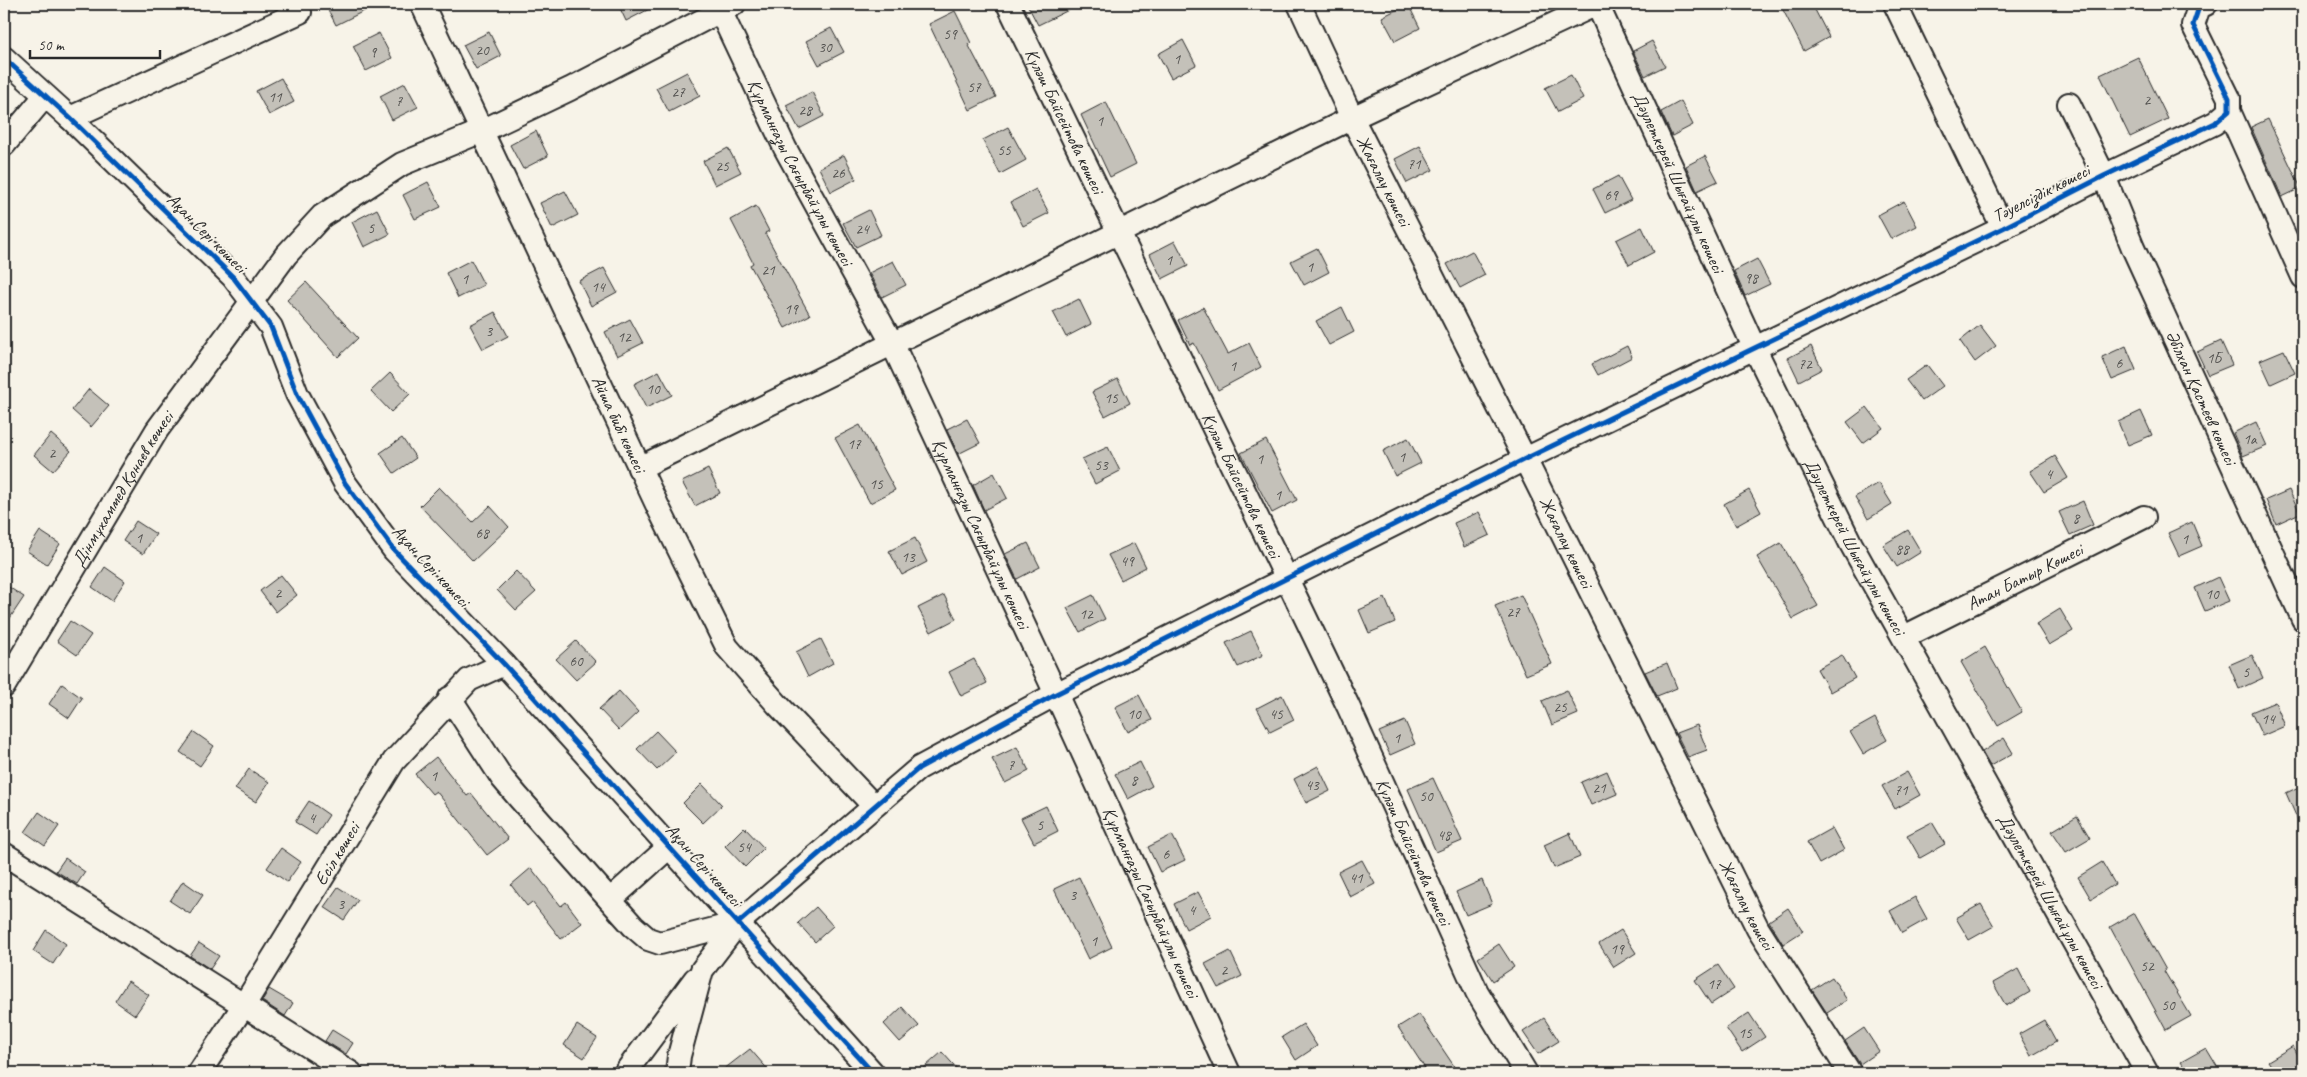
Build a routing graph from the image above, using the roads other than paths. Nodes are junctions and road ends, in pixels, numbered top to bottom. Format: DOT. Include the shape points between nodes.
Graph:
graph roads {
  1 [pos="422,4"];
  2 [pos="1008,4"];
  3 [pos="1299,4"];
  4 [pos="1597,4"];
  5 [pos="1895,4"];
  6 [pos="2206,4"];
  7 [pos="724,6"];
  8 [pos="300,12"];
  9 [pos="4,58"];
  10 [pos="45,96"];
  11 [pos="2068,104"];
  12 [pos="2229,111"];
  13 [pos="70,118"];
  14 [pos="1352,118"];
  15 [pos="482,131"];
  16 [pos="4,144"];
  17 [pos="2104,176"];
  18 [pos="2003,228"];
  19 [pos="1120,231"];
  20 [pos="2303,277"];
  21 [pos="252,300"];
  22 [pos="892,343"];
  23 [pos="1754,347"];
  24 [pos="1525,459"];
  25 [pos="639,468"];
  26 [pos="2144,517"];
  27 [pos="1288,579"];
  28 [pos="2303,619"];
  29 [pos="1904,637"];
  30 [pos="504,664"];
  31 [pos="4,686"];
  32 [pos="1056,694"];
  33 [pos="450,698"];
  34 [pos="874,806"];
  35 [pos="669,847"];
  36 [pos="4,854"];
  37 [pos="610,900"];
  38 [pos="738,923"];
  39 [pos="702,970"];
  40 [pos="244,1005"];
  41 [pos="199,1073"];
  42 [pos="351,1073"];
  43 [pos="625,1073"];
  44 [pos="677,1073"];
  45 [pos="873,1073"];
  46 [pos="1229,1073"];
  47 [pos="1526,1073"];
  48 [pos="1850,1073"];
  49 [pos="2147,1073"];
  1 -- 15 [label="street, Айша бибі көшесі"];
  2 -- 19 [label="street, Күләш Байсейтова көшесі"];
  3 -- 14 [label="street, Жағалау көшесі"];
  4 -- 14 [label="street"];
  4 -- 23 [label="street, Дәулеткерей Шығайұлы көшесі"];
  5 -- 18 [label="street"];
  6 -- 12 [label="street" via="2199,7 2193,25 2229,98"];
  7 -- 15 [label="street, Дінмұхаммед Қонаев көшесі" via="570,90"];
  7 -- 22 [label="street, Құрманғазы Сағырбайұлы көшесі" via="785,148"];
  8 -- 13 [label="street"];
  9 -- 10 [label="street, Ақан Сері көшесі"];
  10 -- 13 [label="street, Ақан Сері көшесі"];
  10 -- 16 [label="street"];
  11 -- 17 [label="street, Әбілхан Қастеев көшесі"];
  12 -- 17 [label="street, Тәуелсіздік көшесі" via="2214,122"];
  12 -- 20 [label="street"];
  13 -- 21 [label="street, Ақан Сері көшесі" via="233,276"];
  14 -- 19 [label="street"];
  14 -- 24 [label="street, Жағалау көшесі"];
  15 -- 21 [label="street, Дінмұхаммед Қонаев көшесі" via="402,164 322,216 286,254"];
  15 -- 25 [label="street, Айша бибі көшесі"];
  17 -- 18 [label="street, Тәуелсіздік көшесі"];
  17 -- 28 [label="street, Әбілхан Қастеев көшесі" via="2133,248"];
  18 -- 23 [label="street, Тәуелсіздік көшесі"];
  19 -- 22 [label="street"];
  19 -- 27 [label="street, Күләш Байсейтова көшесі"];
  21 -- 30 [label="street, Ақан Сері көшесі" via="271,327 298,394 345,483 394,550"];
  21 -- 31 [label="street, Дінмұхаммед Қонаев көшесі" via="157,430"];
  22 -- 25 [label="street"];
  22 -- 32 [label="street, Құрманғазы Сағырбайұлы көшесі"];
  23 -- 24 [label="street, Тәуелсіздік көшесі"];
  23 -- 29 [label="street, Дәулеткерей Шығайұлы көшесі" via="1851,544"];
  24 -- 27 [label="street, Тәуелсіздік көшесі"];
  24 -- 48 [label="street, Жағалау көшесі" via="1758,929"];
  25 -- 34 [label="street, Айша бибі көшесі" via="727,647"];
  26 -- 29 [label="street, Атан Батыр Көшесі"];
  27 -- 32 [label="street, Тәуелсіздік көшесі"];
  27 -- 47 [label="street, Күләш Байсейтова көшесі" via="1476,992"];
  29 -- 49 [label="street, Дәулеткерей Шығайұлы көшесі"];
  30 -- 33 [label="street, Есіл көшесі" via="469,680"];
  30 -- 35 [label="street, Ақан Сері көшесі"];
  32 -- 34 [label="street, Тәуелсіздік көшесі" via="919,768"];
  32 -- 46 [label="street, Құрманғазы Сағырбайұлы көшесі"];
  33 -- 37 [label="street" via="502,778"];
  33 -- 40 [label="street, Есіл көшесі" via="394,761"];
  34 -- 38 [label="street, Тәуелсіздік көшесі"];
  35 -- 37 [label="street"];
  35 -- 38 [label="street, Ақан Сері көшесі"];
  36 -- 40 [label="street"];
  37 -- 38 [label="street" via="648,940 660,943"];
  38 -- 39 [label="street"];
  38 -- 45 [label="street, Ақан Сері көшесі"];
  39 -- 43 [label="street"];
  39 -- 44 [label="street"];
  40 -- 41 [label="street, Есіл көшесі"];
  40 -- 42 [label="street"];
}
